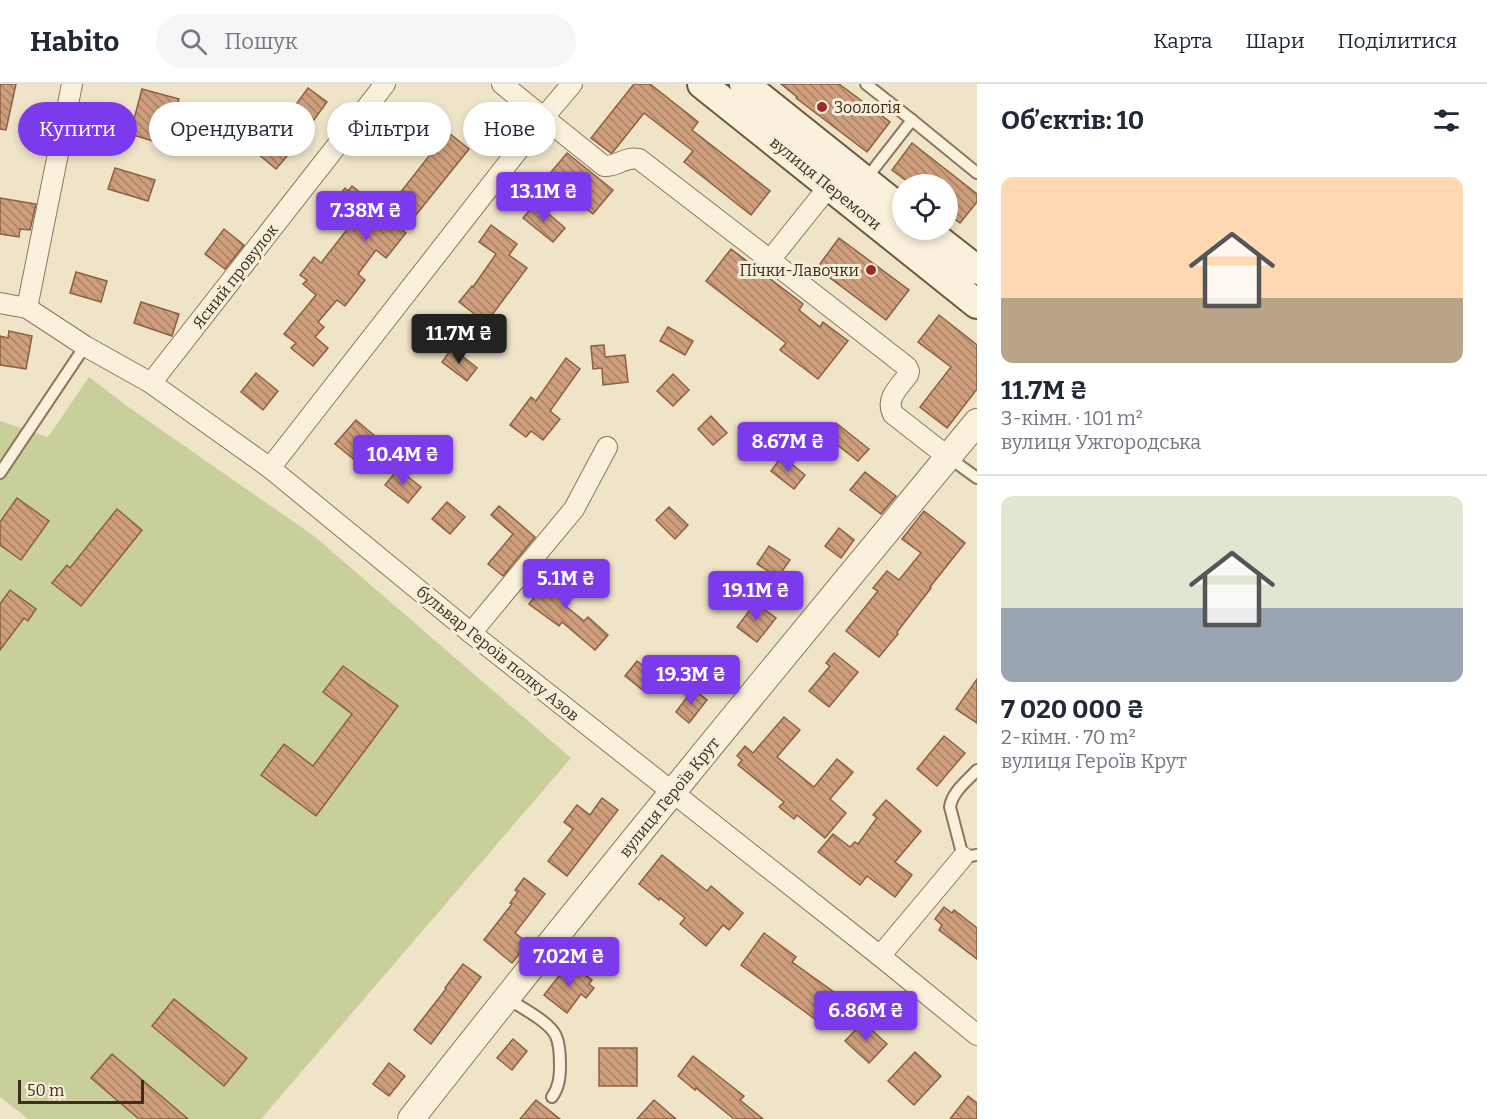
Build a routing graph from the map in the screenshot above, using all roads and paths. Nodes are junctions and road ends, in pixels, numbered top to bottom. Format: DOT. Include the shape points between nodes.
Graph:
graph roads {
  1 [pos="72,84"];
  2 [pos="385,84"];
  3 [pos="502,84"];
  4 [pos="572,84"];
  5 [pos="702,84"];
  6 [pos="744,84"];
  7 [pos="866,84"];
  8 [pos="525,102"];
  9 [pos="556,103"];
  10 [pos="912,120"];
  11 [pos="556,127"];
  12 [pos="514,156"];
  13 [pos="977,173"];
  14 [pos="865,181"];
  15 [pos="830,185"];
  16 [pos="892,202"];
  17 [pos="939,240"];
  18 [pos="770,260"];
  19 [pos="977,270"];
  20 [pos="0,303"];
  21 [pos="977,304"];
  22 [pos="27,308"];
  23 [pos="85,346"];
  24 [pos="152,383"];
  25 [pos="977,422"];
  26 [pos="607,447"];
  27 [pos="948,457"];
  28 [pos="270,468"];
  29 [pos="0,473"];
  30 [pos="977,478"];
  31 [pos="471,633"];
  32 [pos="977,770"];
  33 [pos="672,792"];
  34 [pos="970,856"];
  35 [pos="880,956"];
  36 [pos="506,998"];
  37 [pos="977,1035"];
  38 [pos="552,1097"];
  39 [pos="411,1119"];
  1 -- 22 [label="street"];
  2 -- 24 [label="street, Ясний провулок"];
  3 -- 8 [label="street"];
  4 -- 9 [label="street"];
  5 -- 15 [label="main road, вулиця Перемоги"];
  6 -- 14 [label="main road, вулиця Перемоги"];
  7 -- 10 [label="lane"];
  10 -- 13 [label="lane"];
  10 -- 14 [label="lane"];
  11 -- 18 [label="street" via="604,166 631,157 639,159"];
  12 -- 28 [label="street"];
  14 -- 16 [label="main road, вулиця Перемоги"];
  15 -- 18 [label="street"];
  15 -- 21 [label="main road, вулиця Перемоги"];
  17 -- 19 [label="main road"];
  18 -- 27 [label="street" via="907,367 908,375 890,400 890,408"];
  20 -- 22 [label="street, бульвар Героїв полку Азов"];
  22 -- 23 [label="street, бульвар Героїв полку Азов"];
  23 -- 24 [label="street, бульвар Героїв полку Азов"];
  23 -- 29 [label="lane"];
  24 -- 28 [label="street, бульвар Героїв полку Азов"];
  25 -- 27 [label="street, вулиця Героїв Крут"];
  26 -- 31 [label="street" via="574,509"];
  27 -- 30 [label="lane"];
  27 -- 33 [label="street, вулиця Героїв Крут"];
  28 -- 31 [label="street, бульвар Героїв полку Азов"];
  31 -- 33 [label="street, бульвар Героїв полку Азов"];
  32 -- 34 [label="lane" via="955,793 950,807"];
  33 -- 35 [label="street, бульвар Героїв полку Азов"];
  33 -- 36 [label="street, вулиця Героїв Крут"];
  34 -- 35 [label="street"];
  35 -- 37 [label="street, бульвар Героїв полку Азов"];
  36 -- 38 [label="lane" via="545,1023 556,1036 559,1079"];
  36 -- 39 [label="street, вулиця Героїв Крут"];
}
